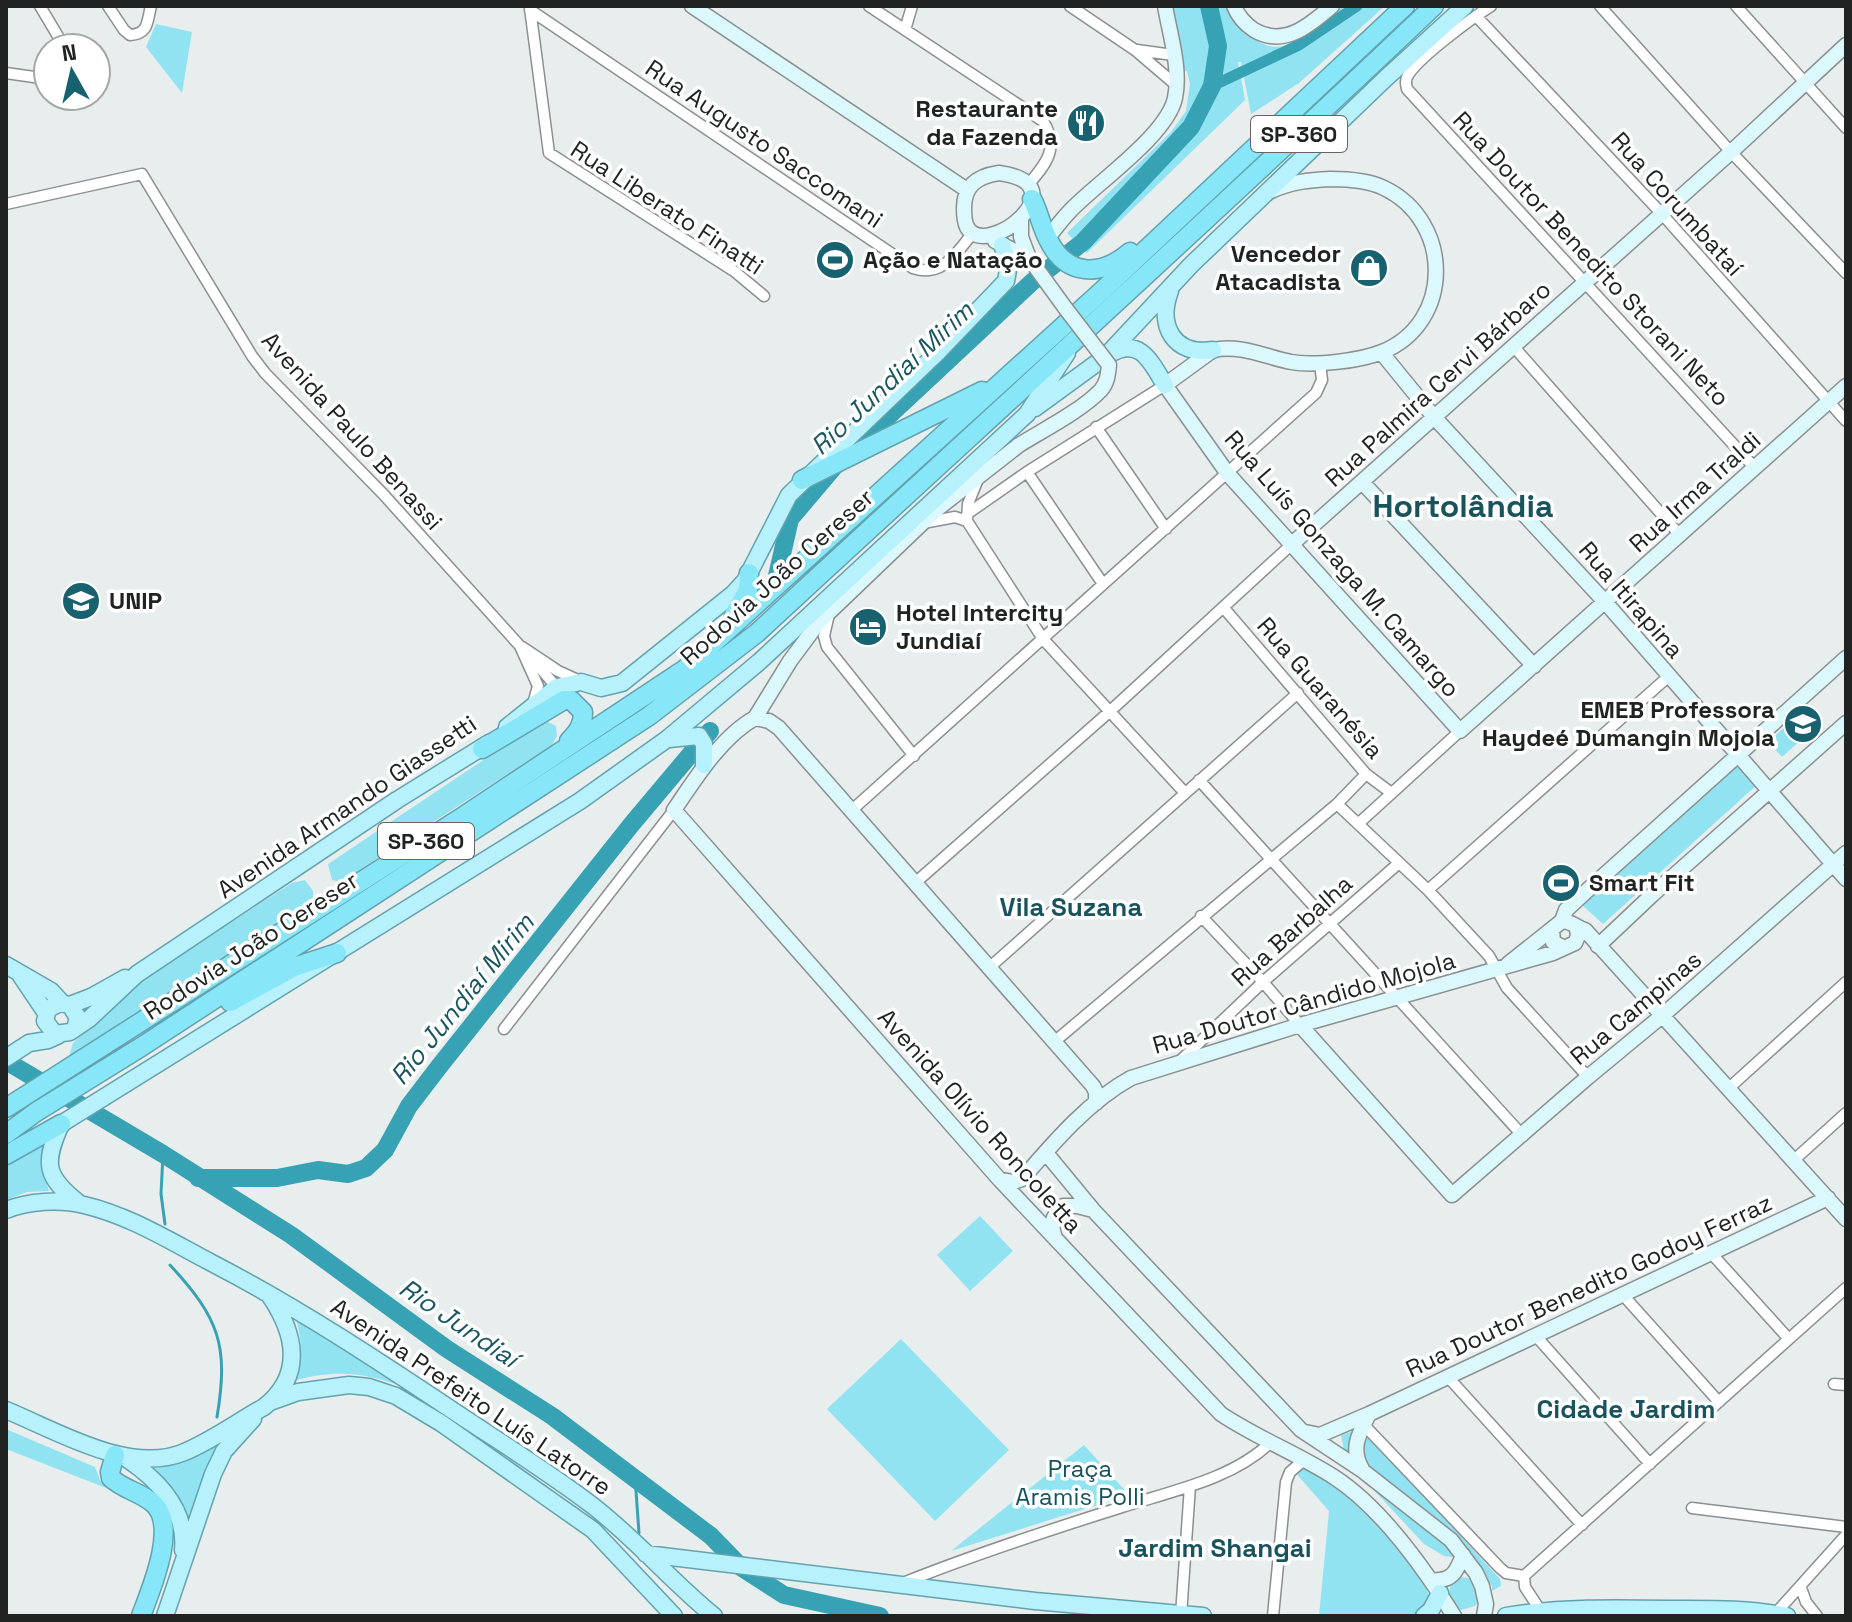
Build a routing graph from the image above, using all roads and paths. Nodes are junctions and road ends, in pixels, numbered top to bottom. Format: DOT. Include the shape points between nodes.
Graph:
graph roads {
  1 [pos="40,6"];
  2 [pos="108,6"];
  3 [pos="151,6"];
  4 [pos="692,6"];
  5 [pos="869,6"];
  6 [pos="912,6"];
  7 [pos="1070,6"];
  8 [pos="1165,6"];
  9 [pos="1234,6"];
  10 [pos="1332,6"];
  11 [pos="1405,6"];
  12 [pos="1434,6"];
  13 [pos="1491,6"];
  14 [pos="1600,6"];
  15 [pos="1736,6"];
  16 [pos="530,8"];
  17 [pos="1471,11"];
  18 [pos="905,30"];
  19 [pos="55,32"];
  20 [pos="1846,45"];
  21 [pos="1135,50"];
  22 [pos="1173,55"];
  23 [pos="6,73"];
  24 [pos="32,77"];
  25 [pos="1806,84"];
  26 [pos="1176,85"];
  27 [pos="1846,128"];
  28 [pos="1731,152"];
  29 [pos="1234,167"];
  30 [pos="967,190"];
  31 [pos="1030,192"];
  32 [pos="1264,194"];
  33 [pos="6,204"];
  34 [pos="1070,211"];
  35 [pos="1662,214"];
  36 [pos="1031,219"];
  37 [pos="979,234"];
  38 [pos="1049,242"];
  39 [pos="1002,245"];
  40 [pos="1031,260"];
  41 [pos="1846,273"];
  42 [pos="1585,282"];
  43 [pos="1172,285"];
  44 [pos="764,296"];
  45 [pos="1076,339"];
  46 [pos="1514,347"];
  47 [pos="1213,350"];
  48 [pos="1381,352"];
  49 [pos="1105,357"];
  50 [pos="1320,363"];
  51 [pos="1005,380"];
  52 [pos="1165,385"];
  53 [pos="1846,386"];
  54 [pos="1828,401"];
  55 [pos="1027,414"];
  56 [pos="1434,417"];
  57 [pos="1846,421"];
  58 [pos="1096,427"];
  59 [pos="1755,468"];
  60 [pos="1027,472"];
  61 [pos="1228,474"];
  62 [pos="809,476"];
  63 [pos="978,478"];
  64 [pos="1362,482"];
  65 [pos="967,518"];
  66 [pos="922,524"];
  67 [pos="1166,529"];
  68 [pos="1679,534"];
  69 [pos="1292,544"];
  70 [pos="749,573"];
  71 [pos="1103,584"];
  72 [pos="1606,603"];
  73 [pos="1223,607"];
  74 [pos="830,613"];
  75 [pos="1043,639"];
  76 [pos="520,646"];
  77 [pos="1846,658"];
  78 [pos="1534,666"];
  79 [pos="685,669"];
  80 [pos="1669,676"];
  81 [pos="581,682"];
  82 [pos="561,693"];
  83 [pos="1298,693"];
  84 [pos="533,705"];
  85 [pos="1108,713"];
  86 [pos="749,722"];
  87 [pos="1846,723"];
  88 [pos="1460,731"];
  89 [pos="673,738"];
  90 [pos="482,749"];
  91 [pos="914,756"];
  92 [pos="1737,756"];
  93 [pos="705,759"];
  94 [pos="535,769"];
  95 [pos="1366,774"];
  96 [pos="1199,780"];
  97 [pos="1769,791"];
  98 [pos="1390,792"];
  99 [pos="1185,793"];
  100 [pos="1337,804"];
  101 [pos="674,810"];
  102 [pos="852,810"];
  103 [pos="1359,823"];
  104 [pos="1846,853"];
  105 [pos="1271,858"];
  106 [pos="1399,863"];
  107 [pos="1833,865"];
  108 [pos="1846,879"];
  109 [pos="915,883"];
  110 [pos="1428,890"];
  111 [pos="1201,916"];
  112 [pos="1331,923"];
  113 [pos="1557,925"];
  114 [pos="1577,929"];
  115 [pos="1598,946"];
  116 [pos="1568,947"];
  117 [pos="337,953"];
  118 [pos="990,967"];
  119 [pos="1500,968"];
  120 [pos="11,971"];
  121 [pos="137,974"];
  122 [pos="1263,982"];
  123 [pos="1846,982"];
  124 [pos="1397,999"];
  125 [pos="66,1004"];
  126 [pos="46,1015"];
  127 [pos="1663,1015"];
  128 [pos="1300,1025"];
  129 [pos="504,1029"];
  130 [pos="67,1032"];
  131 [pos="1054,1042"];
  132 [pos="27,1044"];
  133 [pos="141,1047"];
  134 [pos="6,1058"];
  135 [pos="1178,1062"];
  136 [pos="1588,1077"];
  137 [pos="1117,1085"];
  138 [pos="1093,1086"];
  139 [pos="1729,1088"];
  140 [pos="1096,1103"];
  141 [pos="6,1108"];
  142 [pos="1846,1113"];
  143 [pos="61,1124"];
  144 [pos="6,1134"];
  145 [pos="1523,1136"];
  146 [pos="1046,1153"];
  147 [pos="6,1155"];
  148 [pos="1794,1160"];
  149 [pos="1000,1180"];
  150 [pos="1828,1198"];
  151 [pos="80,1204"];
  152 [pos="6,1210"];
  153 [pos="1093,1210"];
  154 [pos="1846,1219"];
  155 [pos="1055,1238"];
  156 [pos="1711,1253"];
  157 [pos="1846,1288"];
  158 [pos="266,1291"];
  159 [pos="1623,1295"];
  160 [pos="1535,1335"];
  161 [pos="1788,1338"];
  162 [pos="1447,1376"];
  163 [pos="1834,1384"];
  164 [pos="1846,1385"];
  165 [pos="1719,1402"];
  166 [pos="267,1405"];
  167 [pos="6,1410"];
  168 [pos="1367,1419"];
  169 [pos="1301,1430"];
  170 [pos="1271,1442"];
  171 [pos="120,1457"];
  172 [pos="1304,1460"];
  173 [pos="1650,1464"];
  174 [pos="1363,1471"];
  175 [pos="1190,1486"];
  176 [pos="1692,1508"];
  177 [pos="1582,1525"];
  178 [pos="1846,1527"];
  179 [pos="1846,1535"];
  180 [pos="646,1554"];
  181 [pos="1463,1555"];
  182 [pos="181,1568"];
  183 [pos="1524,1576"];
  184 [pos="898,1585"];
  185 [pos="1436,1586"];
  186 [pos="1801,1588"];
  187 [pos="1540,1610"];
  188 [pos="1181,1615"];
  189 [pos="1781,1615"];
  190 [pos="141,1616"];
  191 [pos="165,1616"];
  192 [pos="674,1616"];
  193 [pos="714,1616"];
  194 [pos="1203,1616"];
  195 [pos="1273,1616"];
  196 [pos="1424,1616"];
  197 [pos="1454,1616"];
  198 [pos="1484,1616"];
  199 [pos="1506,1616"];
  200 [pos="1817,1616"];
  1 -- 19 [label="street"];
  2 -- 3 [label="street" via="130,35 146,29"];
  4 -- 30 [label="street"];
  5 -- 18 [label="street"];
  6 -- 18 [label="street"];
  7 -- 21 [label="street"];
  8 -- 22 [label="street"];
  9 -- 10 [label="street" via="1257,31 1280,36 1304,29"];
  11 -- 29 [label="highway, Rodovia João Cereser / SP-360"];
  12 -- 45 [label="highway, Rodovia João Cereser / SP-360"];
  13 -- 17 [label="street"];
  14 -- 28 [label="street"];
  15 -- 25 [label="street"];
  16 -- 37 [label="street, Rua Augusto Saccomani" via="913,268 942,268"];
  16 -- 44 [label="street, Rua Liberato Finatti" via="549,153 734,271"];
  17 -- 32 [label="main road"];
  17 -- 35 [label="street, Rua Corumbataí"];
  17 -- 42 [label="street, Rua Doutor Benedito Storani Neto" via="1405,83"];
  18 -- 31 [label="street" via="1043,121 1051,137 1050,152"];
  20 -- 25 [label="street, Rua Palmira Cervi Bárbaro"];
  21 -- 22 [label="street"];
  21 -- 26 [label="street"];
  22 -- 26 [label="street"];
  23 -- 24 [label="street"];
  25 -- 27 [label="street"];
  25 -- 28 [label="street, Rua Palmira Cervi Bárbaro"];
  26 -- 34 [label="street" via="1174,101 1158,127"];
  28 -- 35 [label="street, Rua Palmira Cervi Bárbaro"];
  28 -- 41 [label="street"];
  29 -- 38 [label="highway" via="1116,263 1081,270"];
  29 -- 51 [label="highway, Rodovia João Cereser / SP-360"];
  30 -- 31 [label="street" via="985,175 999,173 1018,177"];
  30 -- 37 [label="street" via="967,228"];
  31 -- 36 [label="highway"];
  32 -- 43 [label="main road"];
  32 -- 48 [label="street" via="1320,180 1363,181 1383,187 1410,206 1427,229 1436,276 1429,309 1406,338"];
  33 -- 76 [label="street, Avenida Paulo Benassi" via="142,174 265,373"];
  34 -- 36 [label="street"];
  34 -- 38 [label="street"];
  35 -- 42 [label="street, Rua Palmira Cervi Bárbaro"];
  35 -- 54 [label="street, Rua Corumbataí"];
  36 -- 37 [label="street"];
  36 -- 38 [label="highway"];
  36 -- 40 [label="street" via="1021,237"];
  37 -- 39 [label="street"];
  39 -- 40 [label="street"];
  39 -- 62 [label="main road, Avenida Armando Giassetti" via="1009,264 1006,281"];
  40 -- 63 [label="street, bridge" via="1109,365 1107,378 1103,389"];
  42 -- 46 [label="street, Rua Palmira Cervi Bárbaro"];
  42 -- 59 [label="street, Rua Doutor Benedito Storani Neto"];
  43 -- 47 [label="main road" via="1165,315 1171,332 1184,349"];
  43 -- 49 [label="main road"];
  45 -- 55 [label="main road"];
  45 -- 133 [label="highway, Rodovia João Cereser / SP-360" via="757,633 649,716"];
  46 -- 56 [label="street, Rua Palmira Cervi Bárbaro"];
  46 -- 68 [label="street"];
  47 -- 50 [label="street" via="1236,348 1293,363"];
  47 -- 52 [label="street"];
  48 -- 50 [label="street"];
  48 -- 56 [label="street, Rua Itirapina"];
  49 -- 52 [label="main road" via="1119,348 1140,350"];
  49 -- 55 [label="main road"];
  50 -- 61 [label="street" via="1322,380 1316,393"];
  51 -- 62 [label="highway"];
  51 -- 79 [label="highway, Rodovia João Cereser / SP-360"];
  52 -- 58 [label="street"];
  52 -- 61 [label="street, Rua Luís Gonzaga M. Camargo"];
  53 -- 54 [label="street, Rua Irma Traldi"];
  54 -- 57 [label="street, Rua Corumbataí"];
  54 -- 59 [label="street, Rua Irma Traldi"];
  55 -- 89 [label="main road"];
  56 -- 64 [label="street, Rua Palmira Cervi Bárbaro"];
  56 -- 72 [label="street, Rua Itirapina"];
  58 -- 60 [label="street"];
  58 -- 67 [label="street"];
  59 -- 68 [label="street, Rua Irma Traldi"];
  60 -- 65 [label="street"];
  60 -- 71 [label="street"];
  61 -- 67 [label="street"];
  61 -- 69 [label="street, Rua Luís Gonzaga M. Camargo"];
  62 -- 70 [label="main road, Avenida Armando Giassetti" via="782,508"];
  63 -- 65 [label="street"];
  63 -- 66 [label="street"];
  64 -- 69 [label="street, Rua Palmira Cervi Bárbaro"];
  64 -- 78 [label="street"];
  65 -- 66 [label="street"];
  65 -- 75 [label="street"];
  66 -- 74 [label="street"];
  67 -- 71 [label="street"];
  68 -- 72 [label="street, Rua Irma Traldi"];
  69 -- 73 [label="street, Rua Palmira Cervi Bárbaro"];
  69 -- 88 [label="street, Rua Luís Gonzaga M. Camargo"];
  70 -- 79 [label="highway" via="748,590 736,612"];
  70 -- 81 [label="main road, Avenida Armando Giassetti" via="724,604 622,683 601,688"];
  71 -- 75 [label="street"];
  72 -- 78 [label="street, Rua Irma Traldi"];
  72 -- 80 [label="street, Rua Itirapina"];
  73 -- 83 [label="street, Rua Guaranésia"];
  73 -- 85 [label="street, Rua Palmira Cervi Bárbaro"];
  74 -- 86 [label="street"];
  74 -- 91 [label="street" via="827,647"];
  75 -- 85 [label="street"];
  75 -- 91 [label="street"];
  76 -- 81 [label="street"];
  76 -- 82 [label="street"];
  76 -- 84 [label="street, Avenida Paulo Benassi" via="538,686"];
  77 -- 92 [label="street, Rua Doutor Cândido Mojola"];
  78 -- 88 [label="street, Rua Irma Traldi"];
  79 -- 94 [label="highway, Rodovia João Cereser / SP-360"];
  80 -- 92 [label="street, Rua Itirapina"];
  80 -- 110 [label="street"];
  81 -- 82 [label="main road, Avenida Armando Giassetti"];
  82 -- 84 [label="main road, Avenida Armando Giassetti"];
  82 -- 90 [label="highway"];
  82 -- 94 [label="highway" via="583,712 583,721 564,747"];
  83 -- 95 [label="street, Rua Guaranésia"];
  83 -- 96 [label="street"];
  84 -- 90 [label="main road, Avenida Armando Giassetti"];
  85 -- 99 [label="street"];
  85 -- 109 [label="street, Rua Palmira Cervi Bárbaro"];
  86 -- 93 [label="street"];
  86 -- 102 [label="street" via="769,721 779,728"];
  87 -- 97 [label="street"];
  88 -- 98 [label="street, Rua Irma Traldi"];
  89 -- 93 [label="main road" via="699,736"];
  89 -- 117 [label="main road"];
  90 -- 121 [label="main road, Avenida Armando Giassetti"];
  91 -- 102 [label="street"];
  92 -- 97 [label="street, Rua Itirapina"];
  92 -- 113 [label="street, Rua Doutor Cândido Mojola" via="1566,910"];
  93 -- 101 [label="street"];
  94 -- 141 [label="highway, Rodovia João Cereser / SP-360"];
  95 -- 98 [label="street, Rua Guaranésia"];
  95 -- 100 [label="street"];
  96 -- 99 [label="street"];
  96 -- 105 [label="street"];
  97 -- 107 [label="street, Rua Itirapina"];
  97 -- 115 [label="street"];
  98 -- 103 [label="street, Rua Irma Traldi"];
  99 -- 118 [label="street"];
  100 -- 103 [label="street"];
  100 -- 105 [label="street"];
  101 -- 129 [label="street"];
  101 -- 149 [label="street, Avenida Olívio Roncoletta"];
  102 -- 109 [label="street"];
  103 -- 106 [label="street"];
  104 -- 107 [label="street, Rua Campinas"];
  105 -- 111 [label="street"];
  105 -- 112 [label="street"];
  106 -- 110 [label="street"];
  106 -- 112 [label="street, Rua Barbalha"];
  107 -- 108 [label="street, Rua Itirapina"];
  107 -- 127 [label="street, Rua Campinas"];
  109 -- 118 [label="street"];
  110 -- 119 [label="street"];
  111 -- 122 [label="street"];
  111 -- 131 [label="street"];
  112 -- 122 [label="street, Rua Barbalha"];
  112 -- 124 [label="street"];
  113 -- 114 [label="street" via="1568,921"];
  113 -- 116 [label="street" via="1553,942"];
  113 -- 119 [label="street, Rua Doutor Cândido Mojola"];
  114 -- 115 [label="street" via="1585,930"];
  114 -- 116 [label="street" via="1578,936"];
  115 -- 116 [label="street, Rua Doutor Cândido Mojola"];
  115 -- 127 [label="street"];
  116 -- 119 [label="street, Rua Doutor Cândido Mojola"];
  117 -- 133 [label="highway" via="294,967"];
  117 -- 143 [label="main road"];
  118 -- 131 [label="street"];
  119 -- 124 [label="street, Rua Doutor Cândido Mojola"];
  119 -- 136 [label="street" via="1507,988"];
  120 -- 125 [label="main road"];
  120 -- 126 [label="main road"];
  121 -- 125 [label="main road, Avenida Armando Giassetti"];
  121 -- 130 [label="main road, Avenida Armando Giassetti" via="89,1019"];
  122 -- 128 [label="street"];
  122 -- 135 [label="street, Rua Barbalha"];
  123 -- 139 [label="street"];
  124 -- 128 [label="street, Rua Doutor Cândido Mojola"];
  124 -- 145 [label="street"];
  125 -- 126 [label="main road" via="51,1006"];
  125 -- 130 [label="main road" via="78,1018"];
  126 -- 130 [label="main road" via="47,1027"];
  126 -- 132 [label="main road, Avenida Armando Giassetti"];
  127 -- 136 [label="street, Rua Campinas"];
  127 -- 139 [label="street"];
  128 -- 135 [label="street, Rua Doutor Cândido Mojola"];
  128 -- 145 [label="street, Rua Campinas" via="1452,1195"];
  130 -- 132 [label="main road, Avenida Armando Giassetti"];
  131 -- 138 [label="street"];
  132 -- 134 [label="main road, Avenida Armando Giassetti"];
  133 -- 144 [label="highway, Rodovia João Cereser / SP-360"];
  135 -- 137 [label="street, Rua Doutor Cândido Mojola"];
  136 -- 145 [label="street, Rua Campinas"];
  137 -- 138 [label="street, Rua Doutor Cândido Mojola"];
  137 -- 140 [label="street, Rua Doutor Cândido Mojola"];
  138 -- 140 [label="street"];
  139 -- 148 [label="street"];
  140 -- 146 [label="street, Rua Doutor Cândido Mojola"];
  142 -- 148 [label="street"];
  143 -- 147 [label="highway"];
  143 -- 151 [label="main road" via="51,1148 50,1171 60,1188"];
  146 -- 149 [label="street, Rua Doutor Cândido Mojola" via="1022,1179"];
  146 -- 153 [label="street, Avenida Olívio Roncoletta"];
  148 -- 150 [label="street"];
  149 -- 155 [label="street, Avenida Olívio Roncoletta"];
  150 -- 154 [label="street"];
  150 -- 156 [label="street, Rua Doutor Benedito Godoy Ferraz"];
  151 -- 152 [label="main road" via="33,1203"];
  151 -- 158 [label="main road, Avenida Prefeito Luís Latorre" via="128,1220"];
  153 -- 155 [label="street" via="1063,1206 1053,1219"];
  153 -- 169 [label="street, Avenida Olívio Roncoletta"];
  155 -- 170 [label="street, Avenida Olívio Roncoletta" via="1221,1414"];
  156 -- 159 [label="street, Rua Doutor Benedito Godoy Ferraz"];
  156 -- 161 [label="street"];
  157 -- 161 [label="street"];
  158 -- 166 [label="main road" via="285,1318 292,1349 287,1375"];
  158 -- 180 [label="main road, Avenida Prefeito Luís Latorre" via="534,1464 595,1507"];
  159 -- 160 [label="street, Rua Doutor Benedito Godoy Ferraz"];
  159 -- 165 [label="street"];
  160 -- 162 [label="street, Rua Doutor Benedito Godoy Ferraz"];
  160 -- 173 [label="street"];
  161 -- 165 [label="street"];
  162 -- 168 [label="street, Rua Doutor Benedito Godoy Ferraz"];
  162 -- 177 [label="street"];
  163 -- 164 [label="street"];
  165 -- 173 [label="street"];
  166 -- 171 [label="main road, Avenida Prefeito Luís Latorre" via="186,1452 145,1461"];
  166 -- 182 [label="main road" via="219,1462"];
  166 -- 192 [label="main road, Avenida Prefeito Luís Latorre" via="298,1392 349,1385 396,1396 593,1530"];
  167 -- 171 [label="main road"];
  168 -- 169 [label="street, Rua Doutor Benedito Godoy Ferraz" via="1320,1435"];
  168 -- 174 [label="street" via="1355,1452"];
  168 -- 183 [label="street" via="1500,1568"];
  169 -- 174 [label="street, Avenida Olívio Roncoletta"];
  170 -- 172 [label="street, Avenida Olívio Roncoletta"];
  170 -- 175 [label="street" via="1246,1462"];
  171 -- 182 [label="main road" via="168,1495 184,1533"];
  171 -- 190 [label="highway" via="111,1478 156,1506 164,1527"];
  172 -- 185 [label="street, Avenida Olívio Roncoletta" via="1338,1480 1375,1514"];
  172 -- 195 [label="street" via="1286,1482"];
  173 -- 177 [label="street"];
  174 -- 181 [label="street, Avenida Olívio Roncoletta" via="1435,1525"];
  175 -- 184 [label="street"];
  175 -- 188 [label="street"];
  176 -- 178 [label="street"];
  177 -- 183 [label="street"];
  179 -- 186 [label="street"];
  180 -- 184 [label="main road"];
  180 -- 193 [label="main road, Avenida Prefeito Luís Latorre"];
  181 -- 185 [label="street" via="1453,1576"];
  181 -- 198 [label="street, Avenida Olívio Roncoletta" via="1485,1594"];
  182 -- 191 [label="main road"];
  183 -- 187 [label="street"];
  184 -- 188 [label="main road"];
  185 -- 196 [label="main road" via="1431,1610"];
  185 -- 197 [label="street, Avenida Olívio Roncoletta"];
  186 -- 189 [label="street"];
  186 -- 200 [label="street"];
  187 -- 189 [label="main road"];
  187 -- 199 [label="main road"];
  188 -- 194 [label="main road"];
}
